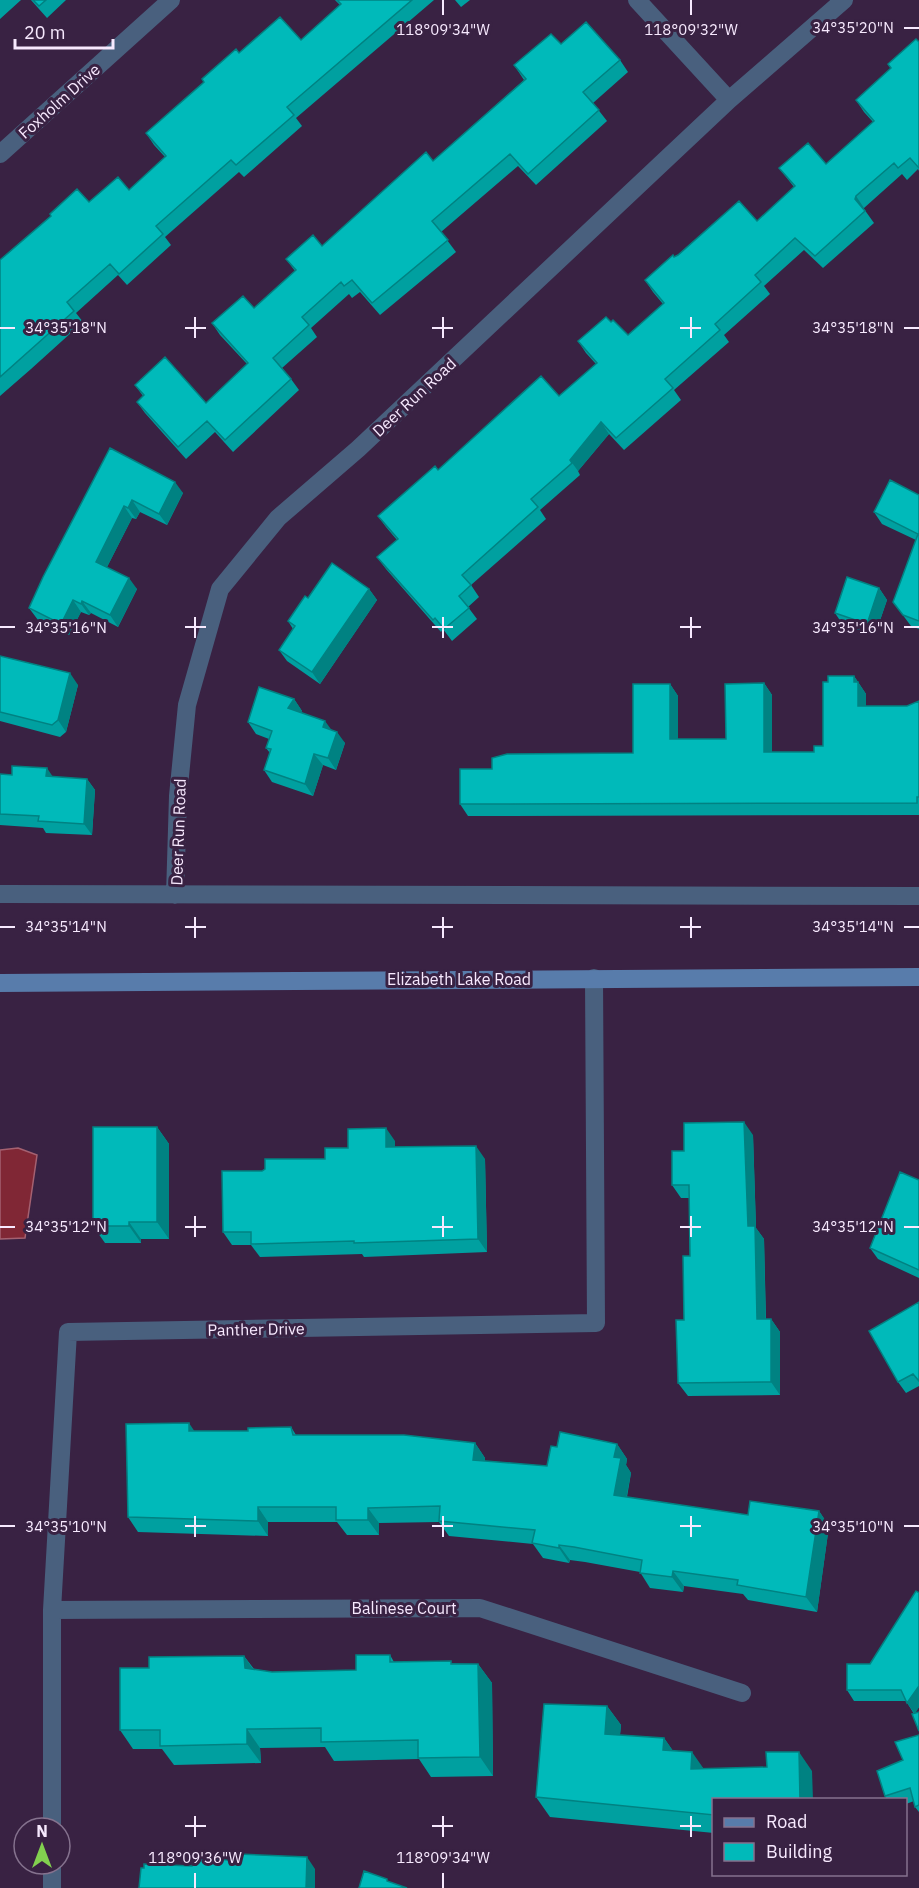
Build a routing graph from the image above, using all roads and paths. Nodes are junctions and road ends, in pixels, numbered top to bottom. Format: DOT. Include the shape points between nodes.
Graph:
graph roads {
  1 [pos="171,0"];
  2 [pos="637,0"];
  3 [pos="844,0"];
  4 [pos="729,100"];
  5 [pos="0,154"];
  6 [pos="0,894"];
  7 [pos="175,895"];
  8 [pos="919,896"];
  9 [pos="919,976"];
  10 [pos="594,978"];
  11 [pos="0,983"];
  12 [pos="52,1610"];
  13 [pos="742,1693"];
  14 [pos="52,1816"];
  1 -- 5 [label="street, Foxholm Drive"];
  2 -- 4 [label="street"];
  3 -- 4 [label="street, Deer Run Road"];
  4 -- 7 [label="street, Deer Run Road" via="358,449 278,518 220,590 187,705 178,796"];
  6 -- 7 [label="street"];
  7 -- 8 [label="street"];
  9 -- 10 [label="main road, Elizabeth Lake Road"];
  10 -- 11 [label="main road, Elizabeth Lake Road"];
  10 -- 12 [label="street, Panther Drive" via="596,1323 68,1332"];
  12 -- 13 [label="street, Balinese Court" via="480,1608"];
  12 -- 14 [label="street, Panther Drive"];
}
